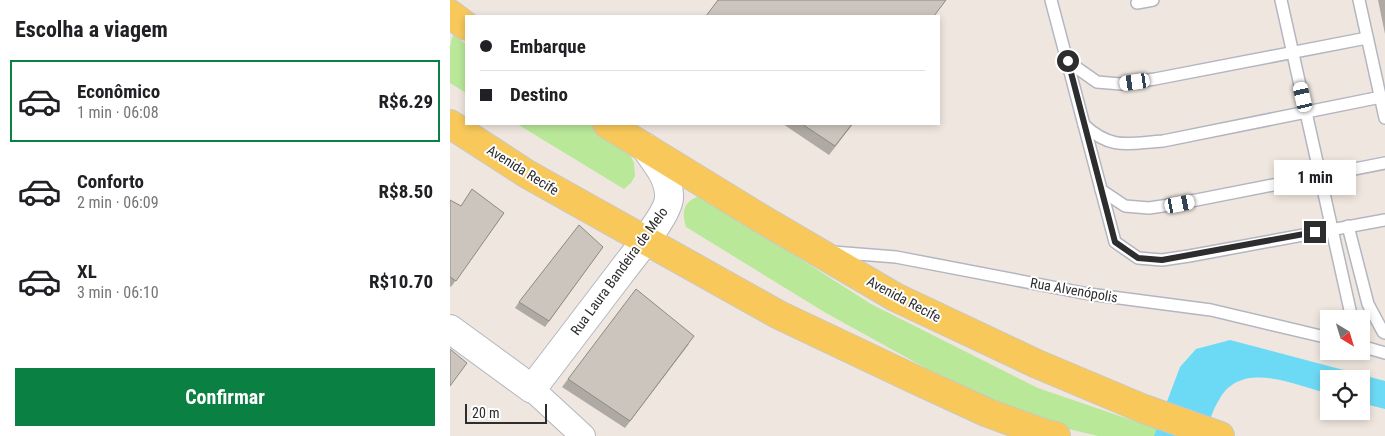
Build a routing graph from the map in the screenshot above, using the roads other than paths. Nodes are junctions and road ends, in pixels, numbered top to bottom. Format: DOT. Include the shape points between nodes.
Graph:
graph roads {
  1 [pos="1051,0"];
  2 [pos="1153,0"];
  3 [pos="1281,0"];
  4 [pos="1359,0"];
  5 [pos="1137,3"];
  6 [pos="450,14"];
  7 [pos="465,25"];
  8 [pos="1367,38"];
  9 [pos="1293,52"];
  10 [pos="1068,61"];
  11 [pos="1381,97"];
  12 [pos="1306,112"];
  13 [pos="1385,118"];
  14 [pos="450,124"];
  15 [pos="609,125"];
  16 [pos="1084,126"];
  17 [pos="645,147"];
  18 [pos="1385,163"];
  19 [pos="1321,176"];
  20 [pos="1101,190"];
  21 [pos="1385,220"];
  22 [pos="1348,226"];
  23 [pos="1333,229"];
  24 [pos="644,241"];
  25 [pos="819,251"];
  26 [pos="1350,310"];
  27 [pos="450,329"];
  28 [pos="1385,332"];
  29 [pos="1320,336"];
  30 [pos="1370,349"];
  31 [pos="1385,353"];
  32 [pos="532,389"];
  33 [pos="583,436"];
  34 [pos="1056,436"];
  35 [pos="1220,436"];
  1 -- 10 [label="lane"];
  2 -- 5 [label="lane"];
  3 -- 9 [label="lane"];
  4 -- 8 [label="lane"];
  6 -- 7 [label="main road"];
  8 -- 9 [label="lane"];
  8 -- 11 [label="lane"];
  9 -- 10 [label="lane" via="1121,84 1097,82"];
  9 -- 12 [label="lane"];
  10 -- 16 [label="lane"];
  11 -- 12 [label="lane"];
  11 -- 13 [label="lane"];
  12 -- 16 [label="lane" via="1133,144 1109,142"];
  12 -- 19 [label="lane"];
  14 -- 24 [label="main road, Avenida Recife" via="527,174"];
  15 -- 17 [label="main road, Avenida Recife"];
  16 -- 20 [label="lane"];
  17 -- 24 [label="street, Rua Laura Bandeira de Melo" via="665,176 669,198 665,210"];
  17 -- 25 [label="main road, Avenida Recife"];
  18 -- 19 [label="lane"];
  19 -- 20 [label="lane" via="1149,208 1125,206"];
  19 -- 23 [label="lane"];
  20 -- 23 [label="lane" via="1115,242 1138,258 1162,260 1189,256"];
  21 -- 22 [label="lane"];
  22 -- 23 [label="lane"];
  22 -- 28 [label="lane" via="1368,304"];
  23 -- 26 [label="lane"];
  24 -- 32 [label="street, Rua Laura Bandeira de Melo"];
  24 -- 34 [label="main road, Avenida Recife" via="779,315 896,371 988,413"];
  25 -- 29 [label="lane, Rua Alvenópolis" via="896,258 1089,294 1211,310"];
  25 -- 35 [label="main road, Avenida Recife" via="895,296 1037,364 1144,409"];
  27 -- 32 [label="street"];
  30 -- 31 [label="lane"];
  32 -- 33 [label="street"];
}
